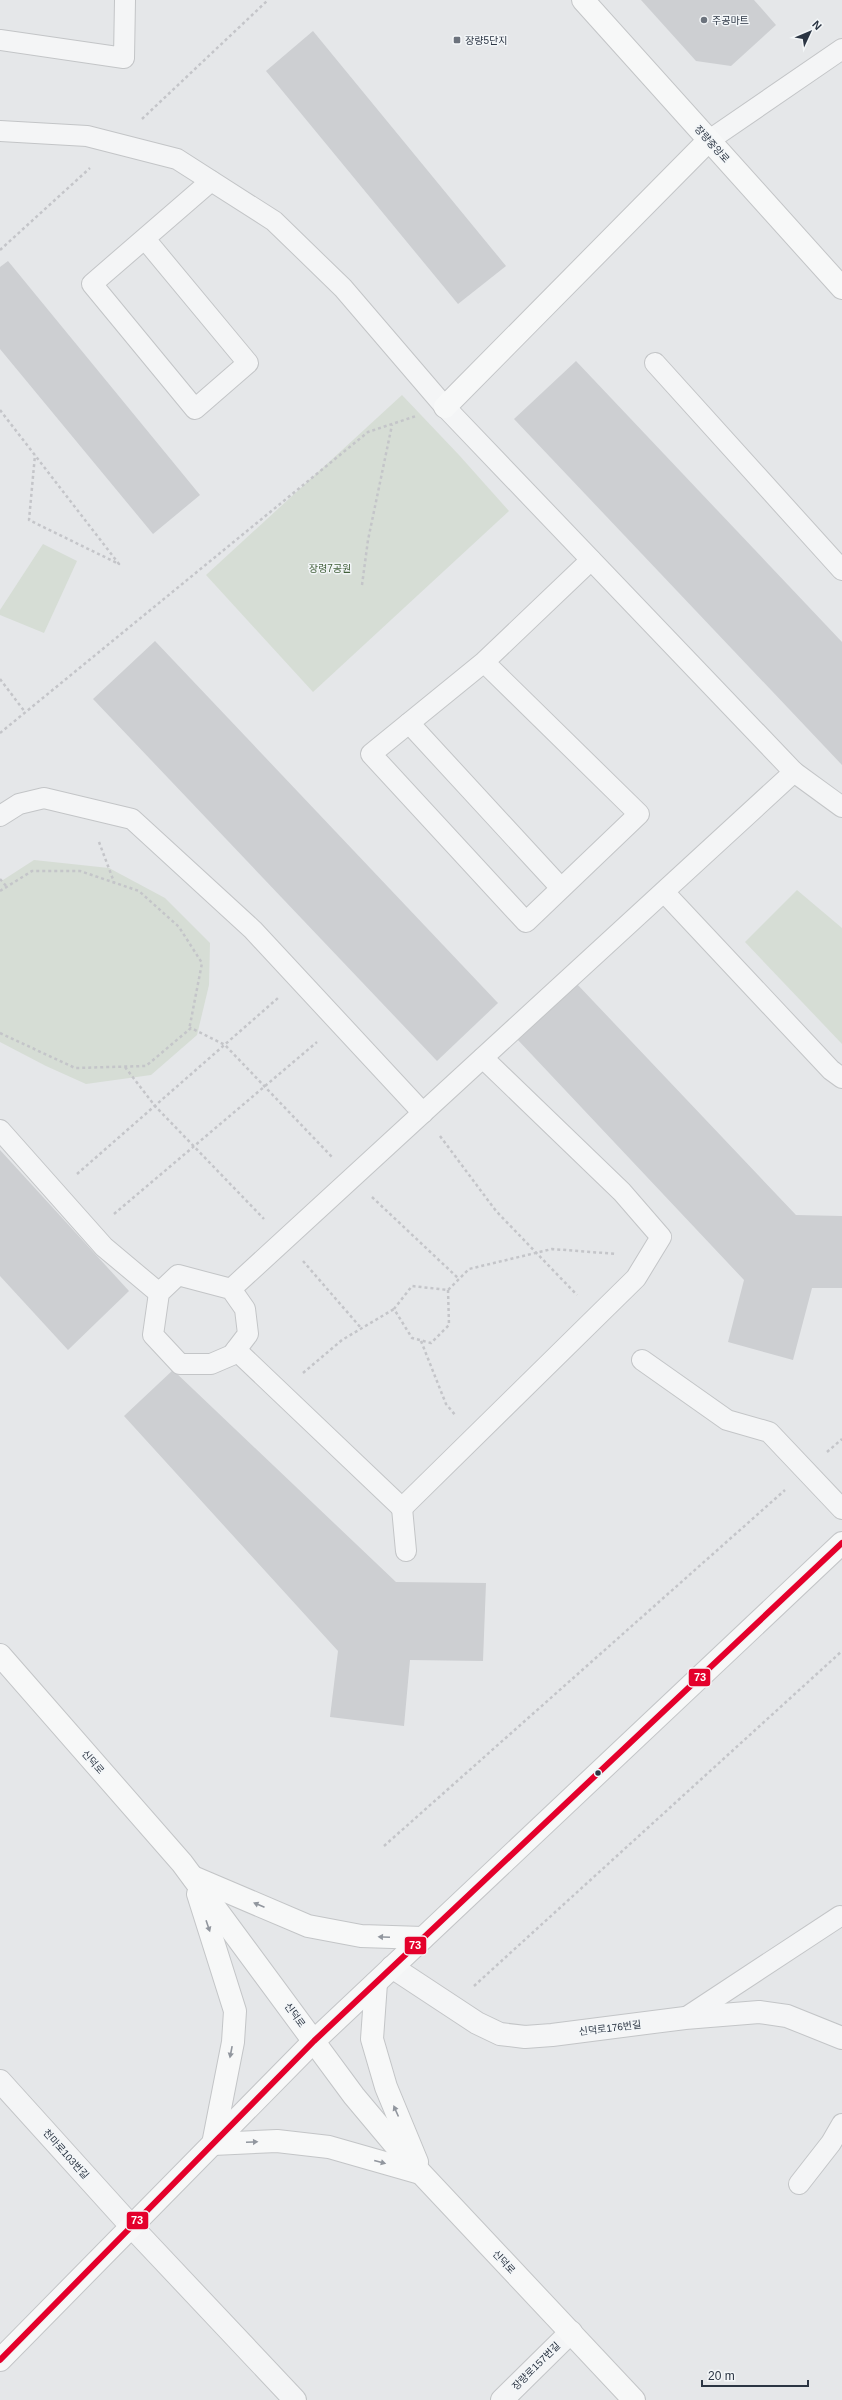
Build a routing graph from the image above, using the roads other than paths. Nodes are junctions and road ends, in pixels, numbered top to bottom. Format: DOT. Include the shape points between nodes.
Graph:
graph roads {
  1 [pos="125,0"];
  2 [pos="582,0"];
  3 [pos="0,40"];
  4 [pos="842,49"];
  5 [pos="0,131"];
  6 [pos="708,141"];
  7 [pos="211,181"];
  8 [pos="145,238"];
  9 [pos="842,288"];
  10 [pos="655,363"];
  11 [pos="445,407"];
  12 [pos="590,560"];
  13 [pos="842,570"];
  14 [pos="484,662"];
  15 [pos="409,723"];
  16 [pos="794,772"];
  17 [pos="842,807"];
  18 [pos="0,816"];
  19 [pos="561,888"];
  20 [pos="664,892"];
  21 [pos="483,1058"];
  22 [pos="842,1078"];
  23 [pos="423,1113"];
  24 [pos="0,1130"];
  25 [pos="231,1289"];
  26 [pos="159,1293"];
  27 [pos="236,1350"];
  28 [pos="642,1360"];
  29 [pos="402,1508"];
  30 [pos="842,1509"];
  31 [pos="842,1543"];
  32 [pos="406,1550"];
  33 [pos="0,1655"];
  34 [pos="192,1876"];
  35 [pos="840,1916"];
  36 [pos="423,1938"];
  37 [pos="392,1967"];
  38 [pos="376,1983"];
  39 [pos="685,2018"];
  40 [pos="842,2038"];
  41 [pos="314,2041"];
  42 [pos="0,2081"];
  43 [pos="842,2124"];
  44 [pos="214,2144"];
  45 [pos="421,2173"];
  46 [pos="799,2184"];
  47 [pos="132,2227"];
  48 [pos="570,2332"];
  49 [pos="0,2360"];
  50 [pos="295,2400"];
  51 [pos="502,2400"];
  52 [pos="634,2400"];
  1 -- 3 [label="lane" via="124,58"];
  2 -- 6 [label="street, 장량중앙로"];
  4 -- 6 [label="lane"];
  5 -- 7 [label="lane" via="87,136 177,159"];
  6 -- 9 [label="street, 장량중앙로"];
  6 -- 11 [label="street"];
  7 -- 8 [label="lane"];
  7 -- 11 [label="lane" via="274,222 343,288"];
  8 -- 8 [label="lane" via="92,284 195,409 248,363"];
  10 -- 13 [label="lane"];
  11 -- 12 [label="lane"];
  12 -- 14 [label="lane"];
  12 -- 16 [label="lane"];
  14 -- 15 [label="lane"];
  14 -- 19 [label="lane" via="639,814"];
  15 -- 19 [label="lane"];
  15 -- 19 [label="lane" via="371,754 526,922"];
  16 -- 17 [label="lane"];
  16 -- 20 [label="lane"];
  18 -- 23 [label="lane" via="19,804 44,798 132,819 253,930"];
  20 -- 21 [label="lane"];
  20 -- 22 [label="lane" via="831,1070"];
  21 -- 23 [label="lane"];
  21 -- 29 [label="lane" via="622,1192 661,1237 636,1278"];
  23 -- 25 [label="lane"];
  24 -- 26 [label="lane" via="104,1246"];
  25 -- 26 [label="lane" via="178,1275"];
  25 -- 27 [label="lane" via="245,1309 248,1334"];
  26 -- 27 [label="lane" via="153,1335 180,1364 211,1364 232,1355"];
  27 -- 29 [label="lane"];
  28 -- 30 [label="lane" via="727,1420 769,1432"];
  29 -- 32 [label="lane"];
  31 -- 36 [label="street"];
  33 -- 34 [label="street, 신덕로"];
  36 -- 34 [label="street, one-way" via="361,1936 308,1926"];
  34 -- 41 [label="street, 신덕로"];
  34 -- 44 [label="street, one-way" via="235,2011 233,2042"];
  35 -- 39 [label="lane"];
  36 -- 37 [label="street"];
  37 -- 38 [label="street"];
  37 -- 39 [label="street, 신덕로176번길" via="476,2023 500,2034 524,2037 552,2035"];
  38 -- 41 [label="street"];
  45 -- 38 [label="street, one-way" via="386,2087 372,2039"];
  39 -- 40 [label="street, 신덕로176번길" via="759,2012 787,2016"];
  41 -- 44 [label="street"];
  41 -- 45 [label="street, 신덕로" via="354,2096"];
  42 -- 47 [label="street, 천마로103번길"];
  43 -- 46 [label="lane" via="831,2143"];
  44 -- 45 [label="street, one-way" via="277,2141 329,2147"];
  44 -- 47 [label="street"];
  45 -- 48 [label="street, 신덕로"];
  47 -- 49 [label="street"];
  47 -- 50 [label="street, 천마로103번길"];
  48 -- 51 [label="street, 장량로157번길"];
  48 -- 52 [label="street, 신덕로"];
}
